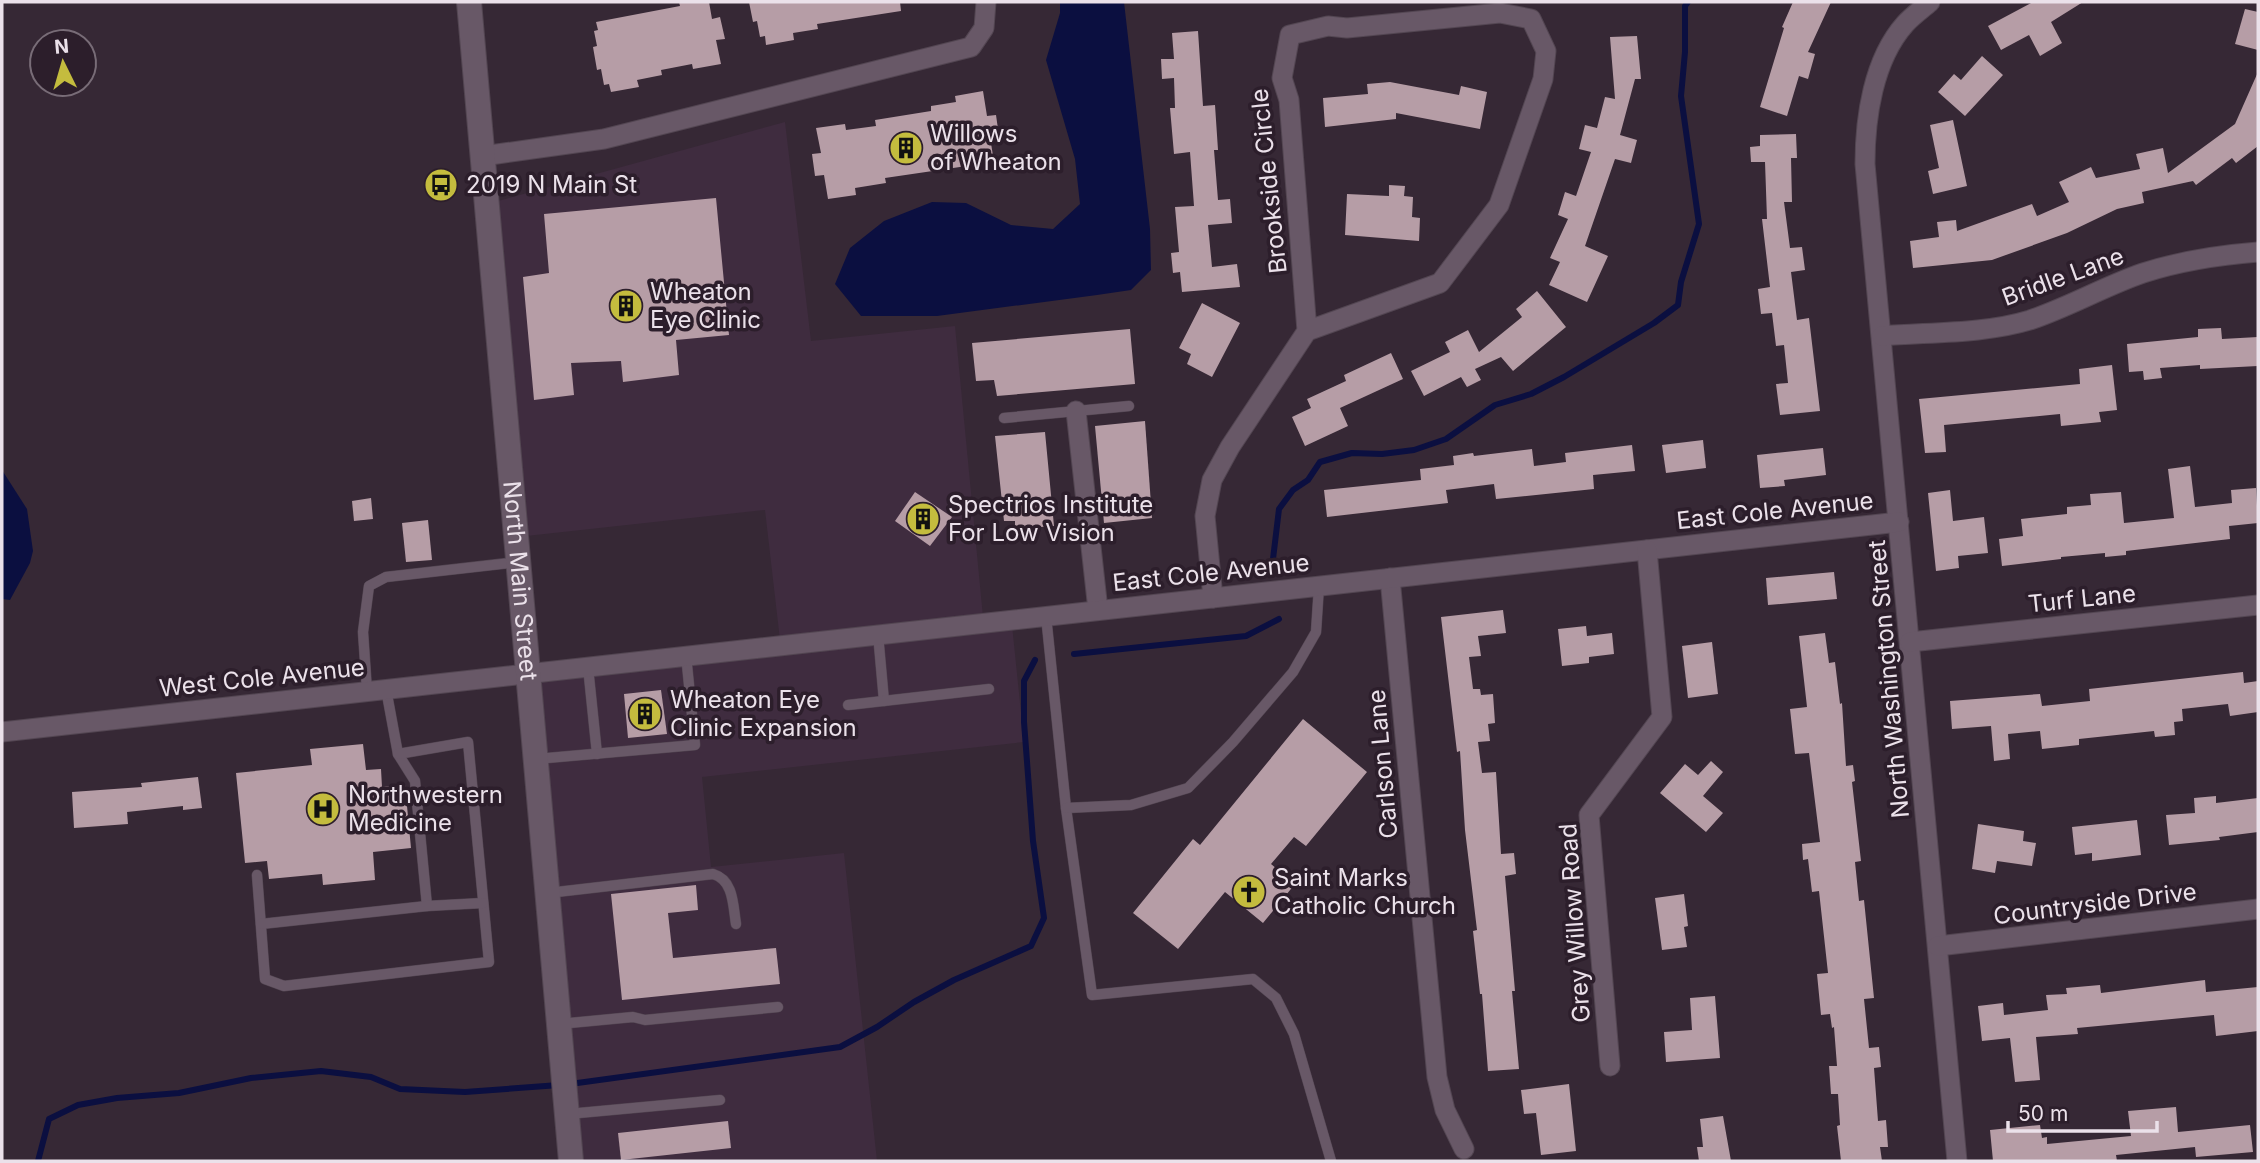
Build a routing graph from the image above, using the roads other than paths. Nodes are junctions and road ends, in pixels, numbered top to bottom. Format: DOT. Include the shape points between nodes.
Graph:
graph roads {
  1 [pos="469,2"];
  2 [pos="986,2"];
  3 [pos="1930,2"];
  4 [pos="482,156"];
  5 [pos="2258,252"];
  6 [pos="1307,331"];
  7 [pos="1882,336"];
  8 [pos="1129,406"];
  9 [pos="1076,411"];
  10 [pos="1004,418"];
  11 [pos="1899,522"];
  12 [pos="1647,550"];
  13 [pos="518,562"];
  14 [pos="1390,578"];
  15 [pos="1319,586"];
  16 [pos="1213,597"];
  17 [pos="2258,605"];
  18 [pos="1098,610"];
  19 [pos="1046,616"];
  20 [pos="878,634"];
  21 [pos="1910,642"];
  22 [pos="686,656"];
  23 [pos="588,667"];
  24 [pos="528,673"];
  25 [pos="989,689"];
  26 [pos="376,690"];
  27 [pos="884,701"];
  28 [pos="848,705"];
  29 [pos="2,732"];
  30 [pos="398,754"];
  31 [pos="597,754"];
  32 [pos="536,760"];
  33 [pos="1066,808"];
  34 [pos="257,875"];
  35 [pos="547,893"];
  36 [pos="483,903"];
  37 [pos="426,906"];
  38 [pos="2258,909"];
  39 [pos="261,924"];
  40 [pos="736,924"];
  41 [pos="1938,947"];
  42 [pos="778,1007"];
  43 [pos="559,1024"];
  44 [pos="1610,1066"];
  45 [pos="720,1100"];
  46 [pos="567,1110"];
  47 [pos="1464,1149"];
  48 [pos="572,1161"];
  49 [pos="1331,1161"];
  50 [pos="1958,1161"];
  1 -- 4 [label="street, North Main Street"];
  2 -- 4 [label="street" via="984,28 971,47 604,139"];
  3 -- 7 [label="street, North Washington Street" via="1905,24 1889,48 1873,93 1865,136 1865,183"];
  4 -- 13 [label="street, North Main Street"];
  5 -- 7 [label="street, Bridle Lane" via="2178,263 2143,273 2028,320 1991,328"];
  6 -- 6 [label="street, Brookside Circle" via="1289,100 1282,78 1290,35 1328,26 1500,13 1531,19 1546,51 1543,79 1499,205 1440,283"];
  6 -- 16 [label="street" via="1212,480 1205,516"];
  7 -- 11 [label="street, North Washington Street"];
  8 -- 9 [label="lane"];
  9 -- 10 [label="lane"];
  9 -- 18 [label="street"];
  11 -- 12 [label="street, East Cole Avenue"];
  11 -- 21 [label="street, North Washington Street"];
  12 -- 14 [label="street, East Cole Avenue"];
  12 -- 44 [label="street, Grey Willow Road" via="1662,717 1589,815"];
  13 -- 24 [label="street, North Main Street"];
  13 -- 26 [label="lane" via="386,577 369,586 363,632"];
  14 -- 15 [label="street, East Cole Avenue"];
  14 -- 47 [label="street, Carlson Lane" via="1437,1077 1445,1110"];
  15 -- 16 [label="street, East Cole Avenue"];
  15 -- 33 [label="lane" via="1316,632 1293,672 1188,788 1131,805"];
  16 -- 18 [label="street, East Cole Avenue"];
  17 -- 21 [label="street, Turf Lane"];
  18 -- 19 [label="street, East Cole Avenue"];
  19 -- 20 [label="street, East Cole Avenue"];
  19 -- 33 [label="lane"];
  20 -- 22 [label="street, East Cole Avenue"];
  20 -- 27 [label="lane"];
  21 -- 41 [label="street, North Washington Street"];
  22 -- 23 [label="street, East Cole Avenue"];
  22 -- 31 [label="lane" via="695,745"];
  23 -- 24 [label="street, East Cole Avenue"];
  23 -- 31 [label="lane"];
  24 -- 26 [label="street, West Cole Avenue"];
  24 -- 32 [label="street, North Main Street"];
  25 -- 27 [label="lane"];
  26 -- 29 [label="street, West Cole Avenue"];
  26 -- 30 [label="lane"];
  27 -- 28 [label="lane"];
  30 -- 36 [label="lane" via="468,743"];
  30 -- 37 [label="lane" via="415,781"];
  31 -- 32 [label="lane"];
  32 -- 35 [label="street, North Main Street"];
  33 -- 49 [label="lane" via="1092,995 1253,979 1276,999 1294,1034"];
  34 -- 39 [label="lane"];
  35 -- 40 [label="lane" via="713,874 726,881"];
  35 -- 43 [label="street, North Main Street"];
  36 -- 37 [label="lane"];
  36 -- 39 [label="lane" via="489,962 284,986 265,979"];
  37 -- 39 [label="lane"];
  38 -- 41 [label="street, Countryside Drive"];
  41 -- 50 [label="street, North Washington Street"];
  42 -- 43 [label="lane"];
  43 -- 46 [label="street, North Main Street"];
  45 -- 46 [label="lane"];
  46 -- 48 [label="street, North Main Street"];
}
